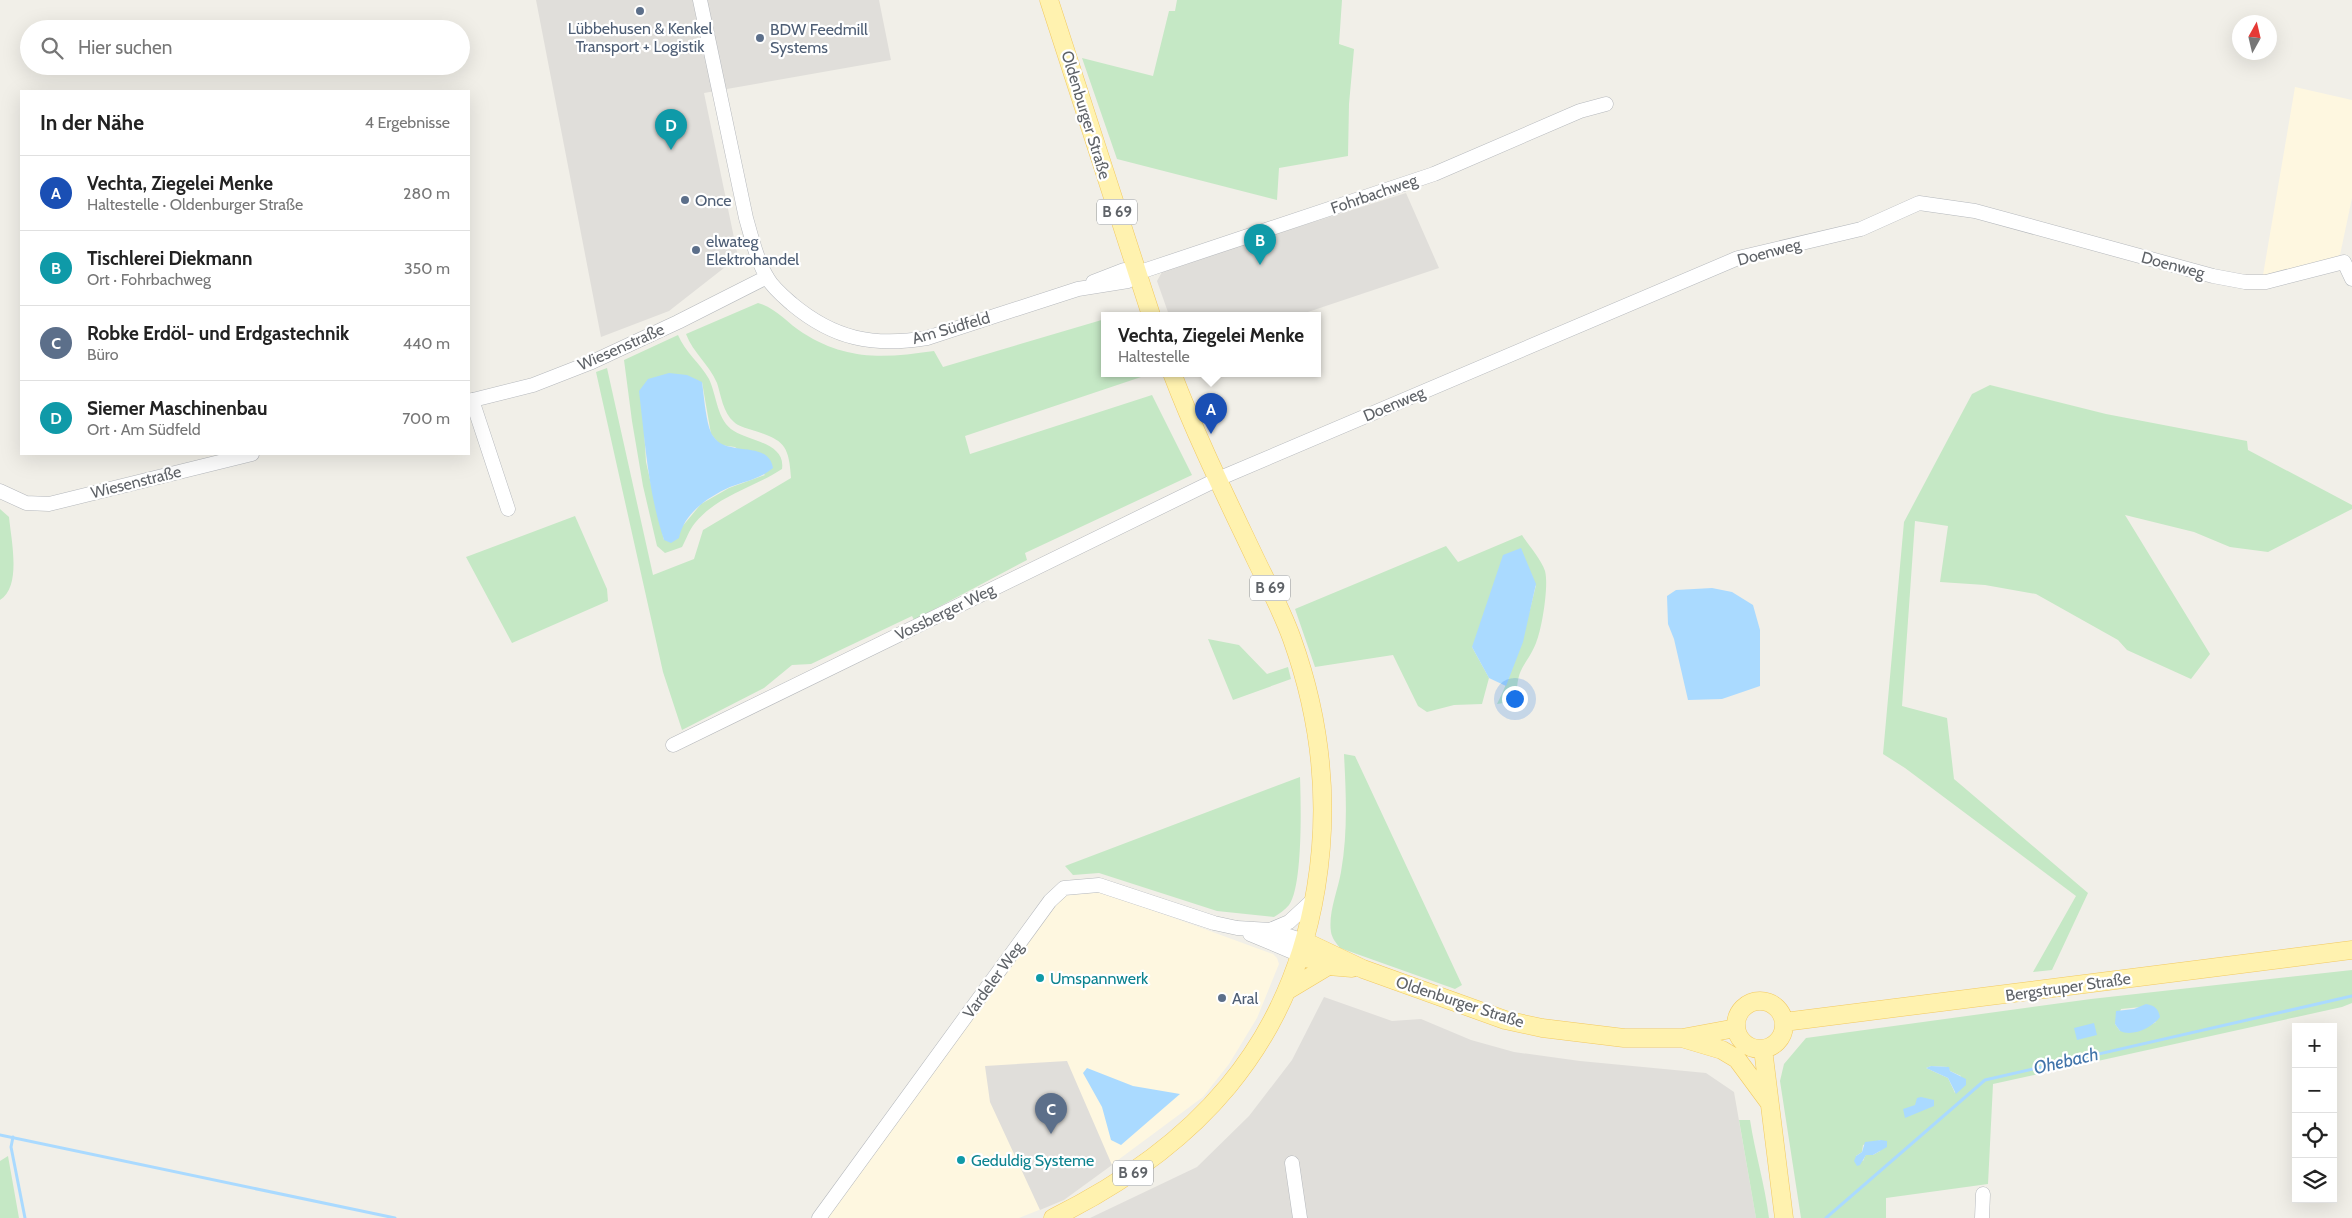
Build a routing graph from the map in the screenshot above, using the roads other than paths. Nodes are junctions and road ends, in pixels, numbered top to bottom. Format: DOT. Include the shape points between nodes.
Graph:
graph roads {
  1 [pos="700,0"];
  2 [pos="1049,0"];
  3 [pos="1606,104"];
  4 [pos="1137,273"];
  5 [pos="767,277"];
  6 [pos="2352,279"];
  7 [pos="1150,312"];
  8 [pos="1174,377"];
  9 [pos="471,400"];
  10 [pos="248,455"];
  11 [pos="1218,478"];
  12 [pos="0,490"];
  13 [pos="508,509"];
  14 [pos="672,745"];
  15 [pos="1314,899"];
  16 [pos="1237,928"];
  17 [pos="1270,930"];
  18 [pos="1302,948"];
  19 [pos="2352,950"];
  20 [pos="1328,966"];
  21 [pos="1364,969"];
  22 [pos="1288,990"];
  23 [pos="1784,1022"];
  24 [pos="1736,1028"];
  25 [pos="1682,1038"];
  26 [pos="1763,1048"];
  27 [pos="1768,1101"];
  28 [pos="1292,1163"];
  29 [pos="1984,1194"];
  30 [pos="819,1218"];
  31 [pos="1053,1218"];
  32 [pos="1300,1218"];
  33 [pos="1784,1218"];
  34 [pos="1982,1218"];
  1 -- 5 [label="street, Am Südfeld" via="746,218"];
  2 -- 4 [label="main road, Oldenburger Straße / B 69"];
  3 -- 4 [label="street, Fohrbachweg" via="1580,111 1434,174"];
  4 -- 5 [label="street, Am Südfeld" via="1128,282 1078,290 927,338 885,342 851,337 820,325 789,301"];
  4 -- 7 [label="main road, Oldenburger Straße / B 69"];
  5 -- 9 [label="street, Wiesenstraße" via="592,362 533,385"];
  6 -- 11 [label="street, Doenweg" via="2344,262 2266,282 2245,282 1975,211 1919,203 1861,229 1738,258"];
  8 -- 11 [label="main road, B 69"];
  9 -- 13 [label="street"];
  10 -- 12 [label="street, Wiesenstraße" via="49,504 26,503"];
  11 -- 14 [label="street, Vossberger Weg"];
  11 -- 15 [label="main road, B 69" via="1292,638 1313,710 1322,767 1324,811"];
  15 -- 17 [label="street" via="1289,922"];
  15 -- 18 [label="main road, B 69"];
  16 -- 17 [label="street, Vardeler Weg"];
  16 -- 18 [label="street, Vardeler Weg"];
  16 -- 30 [label="street, Vardeler Weg" via="1098,885 1064,888 1050,901"];
  17 -- 18 [label="street, Vardeler Weg"];
  18 -- 20 [label="main road, Oldenburger Straße"];
  18 -- 21 [label="main road, Oldenburger Straße"];
  18 -- 22 [label="main road, B 69"];
  19 -- 23 [label="main road, Bergstruper Straße"];
  20 -- 21 [label="main road, Oldenburger Straße"];
  20 -- 22 [label="main road"];
  21 -- 25 [label="main road, Oldenburger Straße" via="1505,1020 1624,1038"];
  22 -- 31 [label="main road, B 69" via="1253,1054 1192,1126 1117,1183"];
  23 -- 24 [label="main road" via="1782,1014 1772,1004 1757,1001 1743,1008"];
  23 -- 26 [label="main road" via="1777,1042"];
  24 -- 25 [label="main road, Oldenburger Straße"];
  24 -- 26 [label="main road" via="1749,1046"];
  25 -- 27 [label="main road" via="1722,1050 1737,1059"];
  26 -- 27 [label="main road"];
  27 -- 33 [label="main road"];
  28 -- 32 [label="street"];
  29 -- 34 [label="street"];
}
